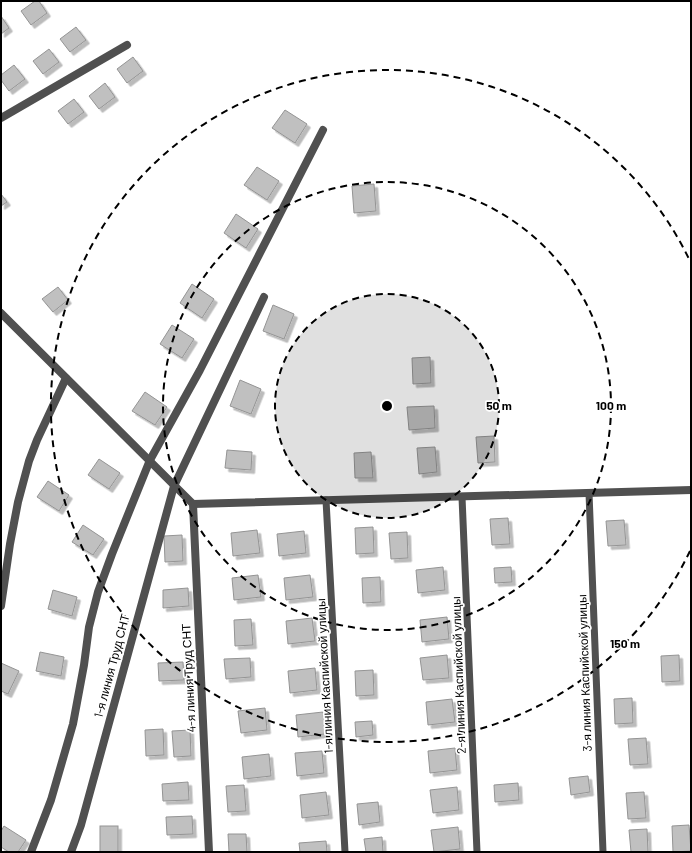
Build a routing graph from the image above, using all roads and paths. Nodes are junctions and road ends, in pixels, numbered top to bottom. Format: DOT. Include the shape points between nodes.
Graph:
graph roads {
  1 [pos="127,46"];
  2 [pos="1,118"];
  3 [pos="324,130"];
  4 [pos="264,297"];
  5 [pos="1,313"];
  6 [pos="66,378"];
  7 [pos="150,460"];
  8 [pos="174,486"];
  9 [pos="691,490"];
  10 [pos="589,493"];
  11 [pos="462,497"];
  12 [pos="326,500"];
  13 [pos="193,504"];
  14 [pos="1,606"];
  15 [pos="76,839"];
  16 [pos="31,852"];
  17 [pos="71,852"];
  18 [pos="76,852"];
  19 [pos="208,852"];
  20 [pos="345,852"];
  21 [pos="477,852"];
  22 [pos="603,852"];
  1 -- 2 [label="street"];
  3 -- 7 [label="street" via="200,370"];
  4 -- 8 [label="street, 1-я линия Труд СНТ"];
  5 -- 6 [label="street"];
  6 -- 7 [label="street"];
  6 -- 14 [label="street" via="29,461 18,502"];
  7 -- 8 [label="street"];
  7 -- 16 [label="street" via="98,592 89,627 73,724 51,800"];
  8 -- 13 [label="street"];
  8 -- 15 [label="street, 1-я линия Труд СНТ"];
  9 -- 10 [label="street"];
  10 -- 11 [label="street"];
  10 -- 22 [label="lane, 3-я линия Каспийской улицы"];
  11 -- 12 [label="street"];
  11 -- 21 [label="lane, 2-я линия Каспийской улицы"];
  12 -- 13 [label="street"];
  12 -- 20 [label="lane, 1-я линия Каспийской улицы"];
  13 -- 19 [label="street, 4-я линия Труд СНТ"];
  15 -- 17 [label="street, 1-я линия Труд СНТ"];
  15 -- 18 [label="lane"];
}
